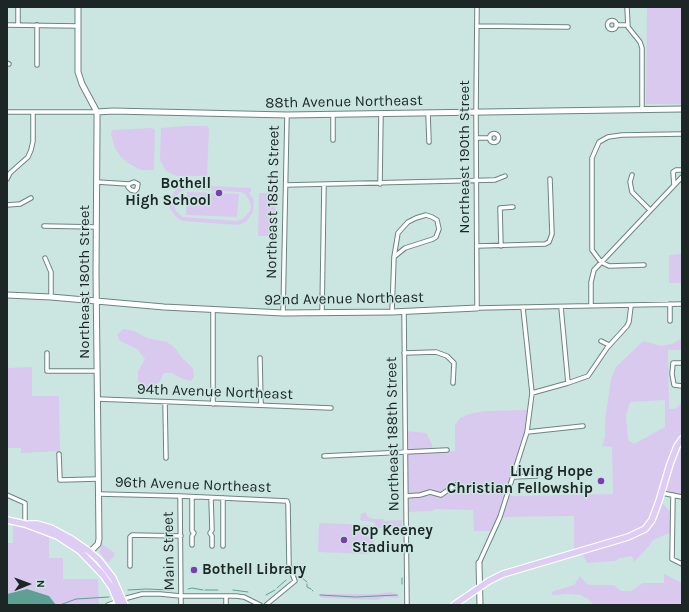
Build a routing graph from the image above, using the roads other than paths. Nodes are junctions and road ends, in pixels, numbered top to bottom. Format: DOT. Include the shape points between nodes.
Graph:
graph roads {
  1 [pos="18,7"];
  2 [pos="78,7"];
  3 [pos="478,7"];
  4 [pos="627,7"];
  5 [pos="7,25"];
  6 [pos="18,25"];
  7 [pos="37,25"];
  8 [pos="616,25"];
  9 [pos="627,25"];
  10 [pos="78,26"];
  11 [pos="477,26"];
  12 [pos="568,27"];
  13 [pos="37,66"];
  14 [pos="682,109"];
  15 [pos="642,110"];
  16 [pos="7,112"];
  17 [pos="97,112"];
  18 [pos="476,112"];
  19 [pos="33,113"];
  20 [pos="428,113"];
  21 [pos="333,114"];
  22 [pos="381,114"];
  23 [pos="287,115"];
  24 [pos="682,134"];
  25 [pos="476,138"];
  26 [pos="490,138"];
  27 [pos="333,140"];
  28 [pos="429,142"];
  29 [pos="682,170"];
  30 [pos="9,173"];
  31 [pos="632,175"];
  32 [pos="505,176"];
  33 [pos="682,177"];
  34 [pos="7,179"];
  35 [pos="550,179"];
  36 [pos="476,181"];
  37 [pos="97,182"];
  38 [pos="129,184"];
  39 [pos="380,184"];
  40 [pos="286,185"];
  41 [pos="324,185"];
  42 [pos="674,185"];
  43 [pos="31,198"];
  44 [pos="7,205"];
  45 [pos="513,207"];
  46 [pos="650,210"];
  47 [pos="44,226"];
  48 [pos="96,227"];
  49 [pos="476,246"];
  50 [pos="501,246"];
  51 [pos="394,257"];
  52 [pos="45,258"];
  53 [pos="601,262"];
  54 [pos="644,265"];
  55 [pos="7,295"];
  56 [pos="51,298"];
  57 [pos="97,302"];
  58 [pos="670,304"];
  59 [pos="682,304"];
  60 [pos="591,306"];
  61 [pos="631,306"];
  62 [pos="561,307"];
  63 [pos="477,308"];
  64 [pos="523,308"];
  65 [pos="213,310"];
  66 [pos="404,311"];
  67 [pos="392,312"];
  68 [pos="283,313"];
  69 [pos="322,313"];
  70 [pos="670,321"];
  71 [pos="602,341"];
  72 [pos="609,346"];
  73 [pos="404,353"];
  74 [pos="47,354"];
  75 [pos="260,358"];
  76 [pos="682,363"];
  77 [pos="97,371"];
  78 [pos="453,383"];
  79 [pos="568,383"];
  80 [pos="682,386"];
  81 [pos="532,393"];
  82 [pos="98,399"];
  83 [pos="165,402"];
  84 [pos="213,404"];
  85 [pos="260,405"];
  86 [pos="331,408"];
  87 [pos="583,426"];
  88 [pos="527,432"];
  89 [pos="682,439"];
  90 [pos="448,450"];
  91 [pos="406,451"];
  92 [pos="59,454"];
  93 [pos="324,456"];
  94 [pos="166,458"];
  95 [pos="513,476"];
  96 [pos="536,476"];
  97 [pos="98,479"];
  98 [pos="455,485"];
  99 [pos="662,493"];
  100 [pos="98,494"];
  101 [pos="7,495"];
  102 [pos="180,496"];
  103 [pos="406,496"];
  104 [pos="673,496"];
  105 [pos="192,497"];
  106 [pos="682,497"];
  107 [pos="211,498"];
  108 [pos="222,498"];
  109 [pos="7,520"];
  110 [pos="25,524"];
  111 [pos="180,536"];
  112 [pos="192,545"];
  113 [pos="212,546"];
  114 [pos="223,546"];
  115 [pos="88,554"];
  116 [pos="479,563"];
  117 [pos="682,564"];
  118 [pos="130,566"];
  119 [pos="480,587"];
  120 [pos="181,596"];
  121 [pos="226,596"];
  122 [pos="121,603"];
  123 [pos="108,605"];
  124 [pos="181,605"];
  125 [pos="226,605"];
  126 [pos="260,605"];
  127 [pos="266,605"];
  128 [pos="407,605"];
  129 [pos="454,605"];
  130 [pos="480,605"];
  1 -- 6 [label="street"];
  2 -- 10 [label="street, Northeast 180th Street"];
  3 -- 11 [label="street, Northeast 190th Street"];
  4 -- 9 [label="street"];
  5 -- 6 [label="street"];
  6 -- 7 [label="street"];
  7 -- 10 [label="street"];
  7 -- 13 [label="street"];
  8 -- 9 [label="street"];
  9 -- 15 [label="street" via="642,48"];
  10 -- 17 [label="street, Northeast 180th Street" via="79,78"];
  11 -- 12 [label="street"];
  11 -- 18 [label="street, Northeast 190th Street"];
  14 -- 15 [label="street, 88th Avenue Northeast"];
  15 -- 18 [label="street, 88th Avenue Northeast"];
  16 -- 19 [label="street, 88th Avenue Northeast"];
  17 -- 19 [label="street, 88th Avenue Northeast"];
  17 -- 23 [label="street, 88th Avenue Northeast"];
  17 -- 37 [label="street, Northeast 180th Street"];
  18 -- 20 [label="street, 88th Avenue Northeast"];
  18 -- 25 [label="street, Northeast 190th Street"];
  19 -- 30 [label="street" via="31,150 24,161"];
  20 -- 22 [label="street, 88th Avenue Northeast"];
  20 -- 28 [label="street"];
  21 -- 22 [label="street, 88th Avenue Northeast"];
  21 -- 23 [label="street, 88th Avenue Northeast"];
  21 -- 27 [label="street"];
  22 -- 39 [label="street"];
  23 -- 40 [label="street, Northeast 185th Street"];
  24 -- 53 [label="street" via="622,134 599,142 592,158 591,248"];
  25 -- 26 [label="street"];
  25 -- 36 [label="street, Northeast 190th Street"];
  29 -- 42 [label="street" via="674,171"];
  30 -- 34 [label="street"];
  31 -- 46 [label="street" via="632,192"];
  32 -- 36 [label="street" via="495,180"];
  33 -- 42 [label="street"];
  35 -- 50 [label="street" via="552,234 549,242"];
  36 -- 39 [label="street"];
  36 -- 49 [label="street, Northeast 190th Street"];
  37 -- 38 [label="street"];
  37 -- 48 [label="street, Northeast 180th Street"];
  39 -- 41 [label="street"];
  40 -- 41 [label="street"];
  40 -- 68 [label="street, Northeast 185th Street"];
  41 -- 69 [label="street"];
  42 -- 46 [label="street"];
  43 -- 44 [label="street" via="20,204"];
  45 -- 50 [label="street" via="500,208"];
  46 -- 53 [label="street"];
  47 -- 48 [label="street"];
  48 -- 57 [label="street, Northeast 180th Street"];
  49 -- 50 [label="street"];
  49 -- 63 [label="street, Northeast 190th Street"];
  51 -- 51 [label="street" via="404,248 433,240 439,229 437,220 426,216 408,222 398,233"];
  51 -- 67 [label="street"];
  52 -- 56 [label="street" via="51,272"];
  53 -- 54 [label="street" via="609,266"];
  53 -- 60 [label="street" via="592,275"];
  55 -- 56 [label="street, 92nd Avenue Northeast"];
  56 -- 57 [label="street, 92nd Avenue Northeast"];
  57 -- 65 [label="street, 92nd Avenue Northeast"];
  57 -- 77 [label="street, Northeast 180th Street"];
  58 -- 59 [label="street, 92nd Avenue Northeast"];
  58 -- 61 [label="street, 92nd Avenue Northeast"];
  58 -- 70 [label="street"];
  60 -- 61 [label="street, 92nd Avenue Northeast"];
  60 -- 62 [label="street, 92nd Avenue Northeast"];
  61 -- 72 [label="street" via="627,326"];
  62 -- 64 [label="street, 92nd Avenue Northeast"];
  62 -- 79 [label="street"];
  63 -- 64 [label="street, 92nd Avenue Northeast"];
  63 -- 66 [label="street, 92nd Avenue Northeast"];
  64 -- 81 [label="street"];
  65 -- 68 [label="street, 92nd Avenue Northeast"];
  65 -- 84 [label="street"];
  66 -- 67 [label="street, 92nd Avenue Northeast"];
  66 -- 73 [label="street, Northeast 188th Street"];
  67 -- 69 [label="street, 92nd Avenue Northeast"];
  68 -- 69 [label="street, 92nd Avenue Northeast"];
  71 -- 72 [label="street"];
  72 -- 79 [label="street" via="588,376"];
  73 -- 78 [label="street" via="436,352 447,356 454,363"];
  73 -- 91 [label="street, Northeast 188th Street"];
  74 -- 77 [label="street" via="47,371"];
  75 -- 85 [label="street"];
  76 -- 80 [label="street" via="672,363 674,385"];
  77 -- 82 [label="street, Northeast 180th Street"];
  79 -- 81 [label="street"];
  81 -- 88 [label="street"];
  82 -- 83 [label="street, 94th Avenue Northeast"];
  82 -- 97 [label="street, Northeast 180th Street"];
  83 -- 84 [label="street, 94th Avenue Northeast"];
  83 -- 94 [label="street"];
  84 -- 85 [label="street, 94th Avenue Northeast"];
  85 -- 86 [label="street, 94th Avenue Northeast"];
  87 -- 88 [label="street"];
  88 -- 95 [label="street"];
  89 -- 99 [label="main road" via="670,464"];
  90 -- 91 [label="street"];
  91 -- 93 [label="street"];
  91 -- 103 [label="street, Northeast 188th Street"];
  92 -- 97 [label="street" via="60,480"];
  95 -- 96 [label="street"];
  95 -- 116 [label="street" via="500,518"];
  97 -- 100 [label="street, Northeast 180th Street"];
  98 -- 103 [label="street" via="441,495 430,492"];
  99 -- 104 [label="street"];
  99 -- 119 [label="main road" via="649,525 638,533 508,572"];
  100 -- 102 [label="street, 96th Avenue Northeast"];
  100 -- 115 [label="street, Northeast 180th Street" via="99,539 98,544"];
  101 -- 110 [label="street" via="26,503"];
  102 -- 105 [label="street, 96th Avenue Northeast"];
  102 -- 111 [label="street, Main Street"];
  103 -- 128 [label="street, Northeast 188th Street"];
  104 -- 106 [label="street"];
  104 -- 117 [label="street" via="672,558"];
  105 -- 107 [label="street, 96th Avenue Northeast"];
  105 -- 112 [label="street"];
  107 -- 108 [label="street, 96th Avenue Northeast"];
  107 -- 113 [label="street"];
  108 -- 114 [label="street"];
  108 -- 127 [label="street, 96th Avenue Northeast" via="287,501 289,565 295,582"];
  109 -- 110 [label="main road"];
  110 -- 115 [label="main road" via="51,528 73,540"];
  111 -- 118 [label="street" via="132,535"];
  111 -- 120 [label="street, Main Street"];
  115 -- 122 [label="main road" via="99,560 113,578"];
  116 -- 119 [label="street"];
  119 -- 129 [label="main road"];
  119 -- 130 [label="street"];
  120 -- 121 [label="street"];
  120 -- 122 [label="street" via="142,594"];
  120 -- 124 [label="street, Main Street"];
  121 -- 125 [label="street"];
  121 -- 126 [label="street" via="244,597"];
  122 -- 123 [label="street"];
}
